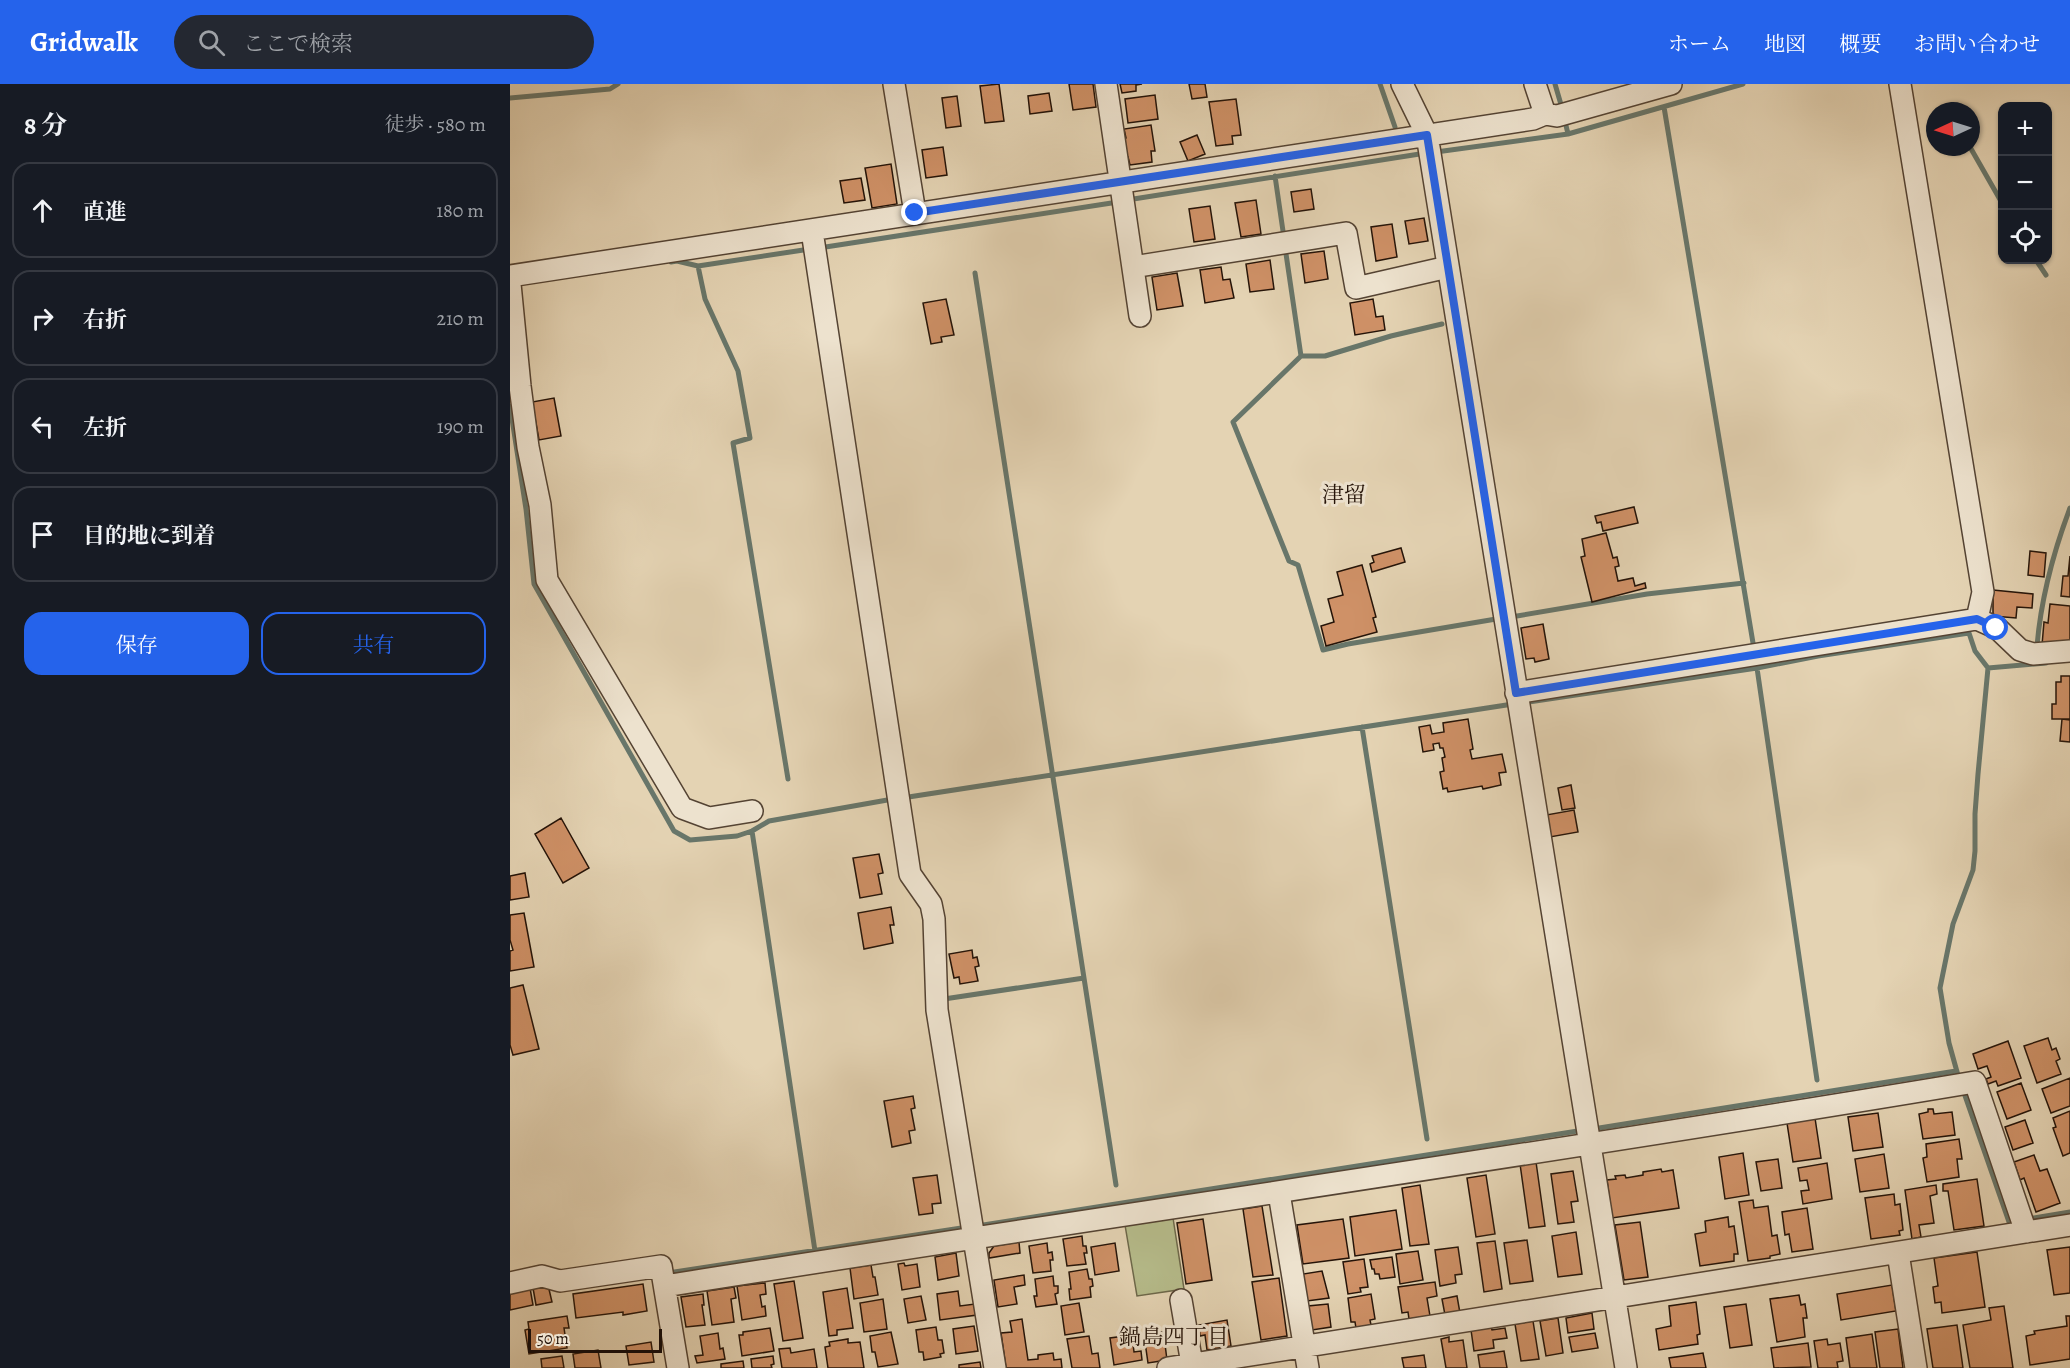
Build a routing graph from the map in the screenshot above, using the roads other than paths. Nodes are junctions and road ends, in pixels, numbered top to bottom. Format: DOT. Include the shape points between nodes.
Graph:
graph roads {
  1 [pos="894,84"];
  2 [pos="1106,84"];
  3 [pos="1402,84"];
  4 [pos="1535,84"];
  5 [pos="1671,84"];
  6 [pos="1900,84"];
  7 [pos="1556,115"];
  8 [pos="1428,144"];
  9 [pos="1121,194"];
  10 [pos="915,213"];
  11 [pos="812,231"];
  12 [pos="1133,267"];
  13 [pos="1448,267"];
  14 [pos="510,276"];
  15 [pos="510,284"];
  16 [pos="510,293"];
  17 [pos="1140,316"];
  18 [pos="1977,619"];
  19 [pos="2070,651"];
  20 [pos="1517,700"];
  21 [pos="746,812"];
  22 [pos="1590,1134"];
  23 [pos="1279,1193"];
  24 [pos="2023,1225"];
  25 [pos="2070,1225"];
  26 [pos="972,1230"];
  27 [pos="1898,1253"];
  28 [pos="663,1278"];
  29 [pos="510,1283"];
  30 [pos="1615,1297"];
  31 [pos="1181,1300"];
  32 [pos="1304,1345"];
  33 [pos="1192,1364"];
  34 [pos="678,1368"];
  35 [pos="995,1368"];
  36 [pos="1168,1368"];
  37 [pos="1308,1368"];
  38 [pos="1626,1368"];
  39 [pos="1916,1368"];
  1 -- 10 [label="street"];
  2 -- 9 [label="street"];
  3 -- 8 [label="street"];
  4 -- 7 [label="street"];
  5 -- 7 [label="street"];
  6 -- 18 [label="street" via="1983,592"];
  7 -- 8 [label="street"];
  8 -- 9 [label="street"];
  8 -- 13 [label="street"];
  9 -- 10 [label="street"];
  9 -- 12 [label="street"];
  10 -- 11 [label="street"];
  11 -- 14 [label="street"];
  11 -- 26 [label="street" via="910,874 931,904 934,919 937,1010"];
  12 -- 13 [label="street" via="1346,233 1356,288"];
  12 -- 17 [label="street"];
  13 -- 20 [label="street"];
  15 -- 16 [label="street"];
  16 -- 21 [label="street" via="547,580 682,808 709,818"];
  18 -- 19 [label="street" via="1996,628 2020,650 2033,654"];
  18 -- 20 [label="street"];
  20 -- 22 [label="street"];
  22 -- 23 [label="street"];
  22 -- 24 [label="street" via="1976,1082"];
  22 -- 30 [label="street"];
  23 -- 26 [label="street"];
  23 -- 32 [label="street"];
  24 -- 25 [label="street"];
  24 -- 27 [label="street"];
  26 -- 28 [label="street"];
  26 -- 35 [label="street"];
  27 -- 30 [label="street"];
  27 -- 39 [label="street"];
  28 -- 29 [label="street"];
  28 -- 34 [label="street"];
  30 -- 32 [label="street"];
  30 -- 38 [label="street"];
  31 -- 33 [label="street"];
  32 -- 33 [label="street"];
  32 -- 37 [label="street"];
  33 -- 36 [label="street"];
}
